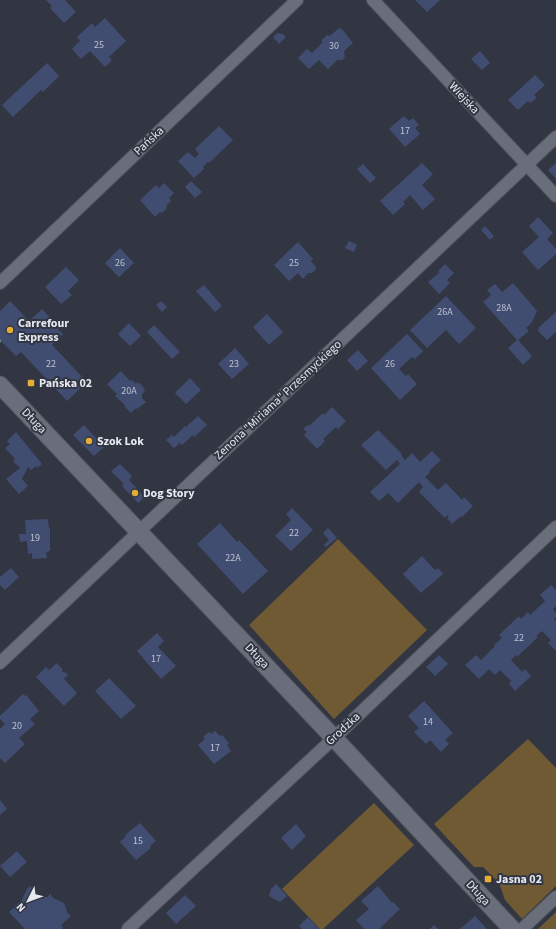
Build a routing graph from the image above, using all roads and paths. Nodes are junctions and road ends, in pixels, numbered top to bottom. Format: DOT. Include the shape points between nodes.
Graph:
graph roads {
  1 [pos="297,0"];
  2 [pos="373,0"];
  3 [pos="556,137"];
  4 [pos="526,165"];
  5 [pos="556,196"];
  6 [pos="0,283"];
  7 [pos="0,385"];
  8 [pos="556,527"];
  9 [pos="139,531"];
  10 [pos="0,663"];
  11 [pos="334,738"];
  12 [pos="556,897"];
  13 [pos="128,929"];
  14 [pos="512,929"];
  15 [pos="522,929"];
  1 -- 6 [label="street, Pańska"];
  2 -- 4 [label="street, Wiejska"];
  3 -- 4 [label="street, Zenona \"Miriama\" Przesmyckiego"];
  4 -- 5 [label="street, Wiejska"];
  4 -- 9 [label="street, Zenona \"Miriama\" Przesmyckiego"];
  7 -- 9 [label="street, Długa"];
  8 -- 11 [label="street, Grodzka"];
  9 -- 10 [label="street, Zenona \"Miriama\" Przesmyckiego"];
  9 -- 11 [label="street, Długa"];
  11 -- 13 [label="street, Grodzka"];
  11 -- 14 [label="street, Długa"];
  12 -- 15 [label="street"];
}
